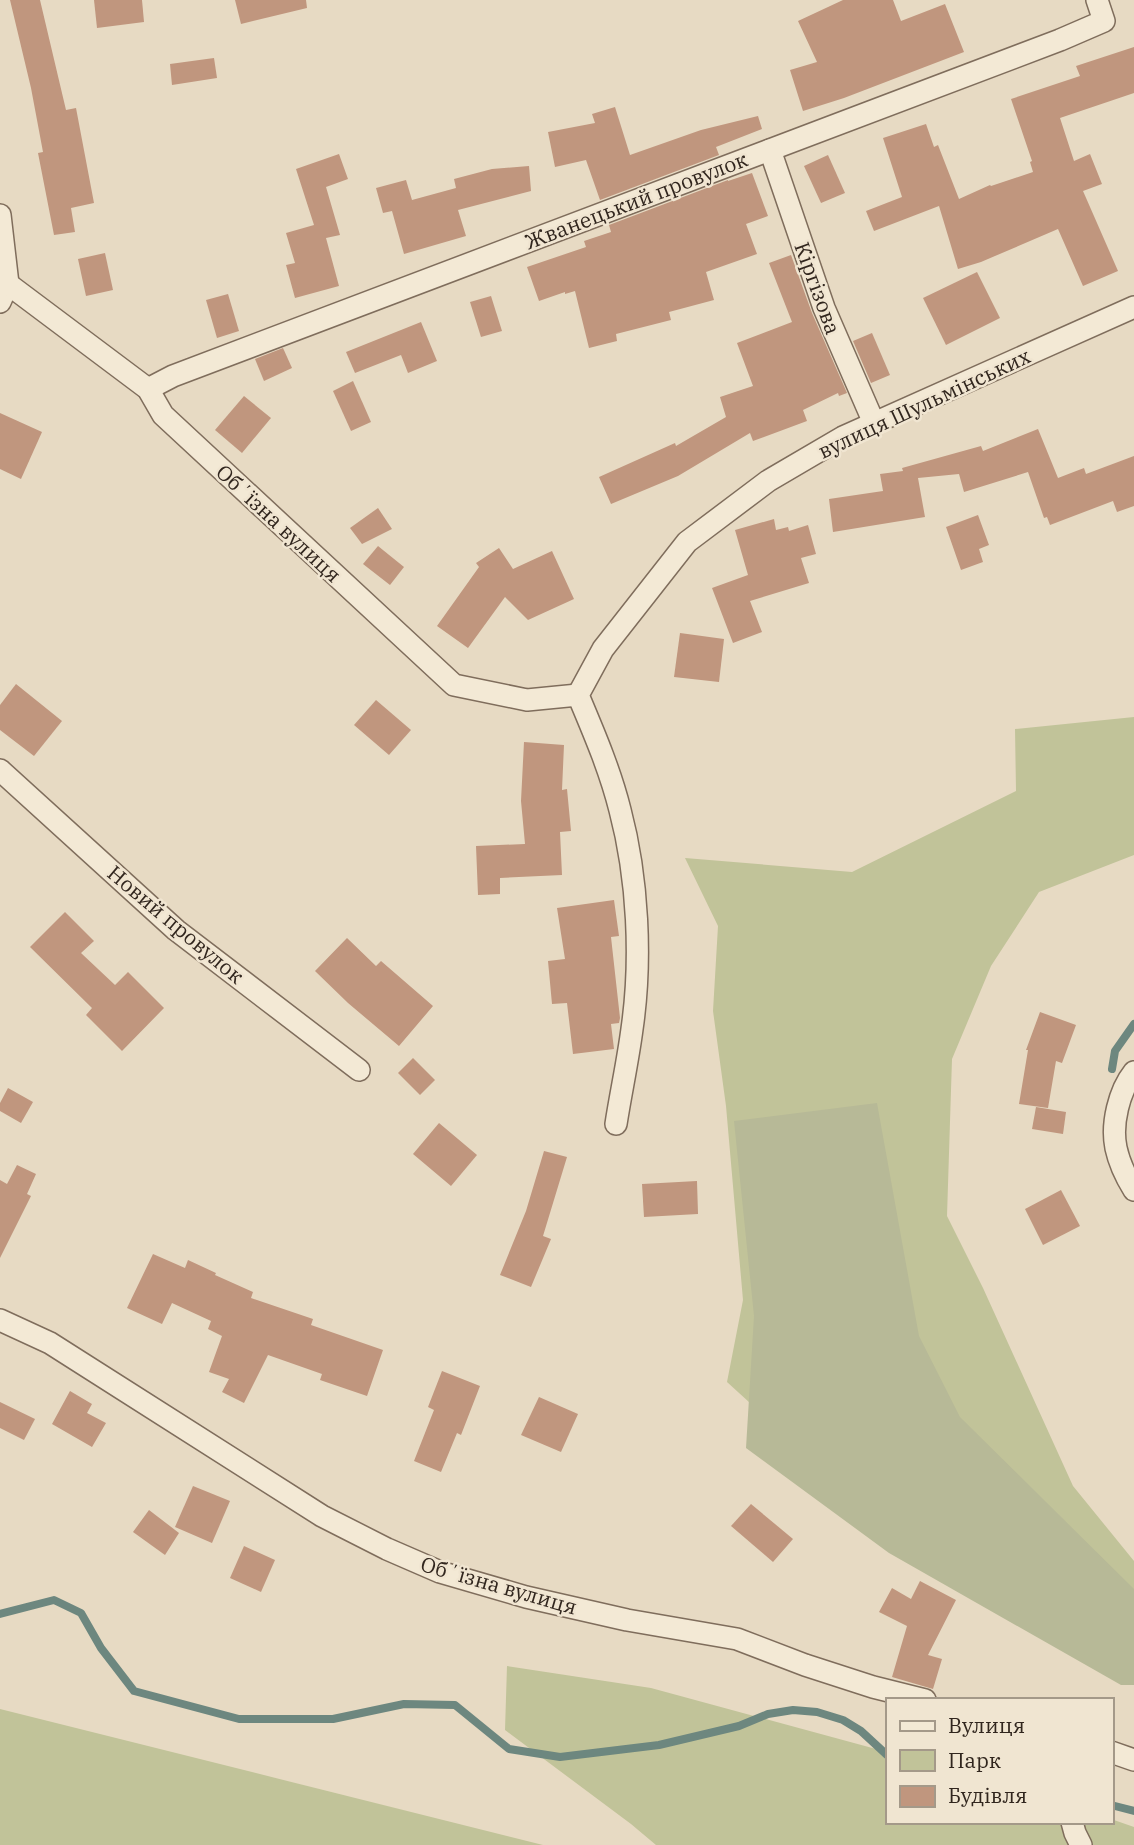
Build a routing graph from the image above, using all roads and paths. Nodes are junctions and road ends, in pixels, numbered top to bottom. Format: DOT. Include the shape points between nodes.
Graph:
graph roads {
  1 [pos="1097,0"];
  2 [pos="770,150"];
  3 [pos="0,215"];
  4 [pos="4,293"];
  5 [pos="1134,307"];
  6 [pos="148,389"];
  7 [pos="874,423"];
  8 [pos="578,695"];
  9 [pos="0,769"];
  10 [pos="359,1070"];
  11 [pos="1134,1072"];
  12 [pos="616,1124"];
  13 [pos="1134,1189"];
  14 [pos="0,1320"];
  15 [pos="917,1698"];
  16 [pos="1113,1753"];
  17 [pos="1134,1760"];
  18 [pos="1073,1824"];
  19 [pos="1081,1845"];
  1 -- 2 [label="street, Жванецький провулок" via="1104,21"];
  2 -- 6 [label="street, Жванецький провулок"];
  2 -- 7 [label="street, Кіргізова" via="824,308"];
  3 -- 4 [label="street, Обʼїзна вулиця"];
  4 -- 6 [label="street, Обʼїзна вулиця"];
  5 -- 7 [label="street, вулиця Шульмінських"];
  6 -- 8 [label="street, Обʼїзна вулиця" via="163,415 454,685 527,700"];
  7 -- 8 [label="street, вулиця Шульмінських" via="768,481 687,542 603,649"];
  8 -- 12 [label="street" via="621,813 636,920 634,1014"];
  9 -- 10 [label="street, Новий провулок" via="176,930"];
  11 -- 13 [label="street" via="1115,1122 1116,1147"];
  14 -- 15 [label="street, Обʼїзна вулиця" via="50,1343 322,1516 440,1572 627,1620 737,1639 805,1665"];
  16 -- 17 [label="street"];
  18 -- 19 [label="street"];
}
